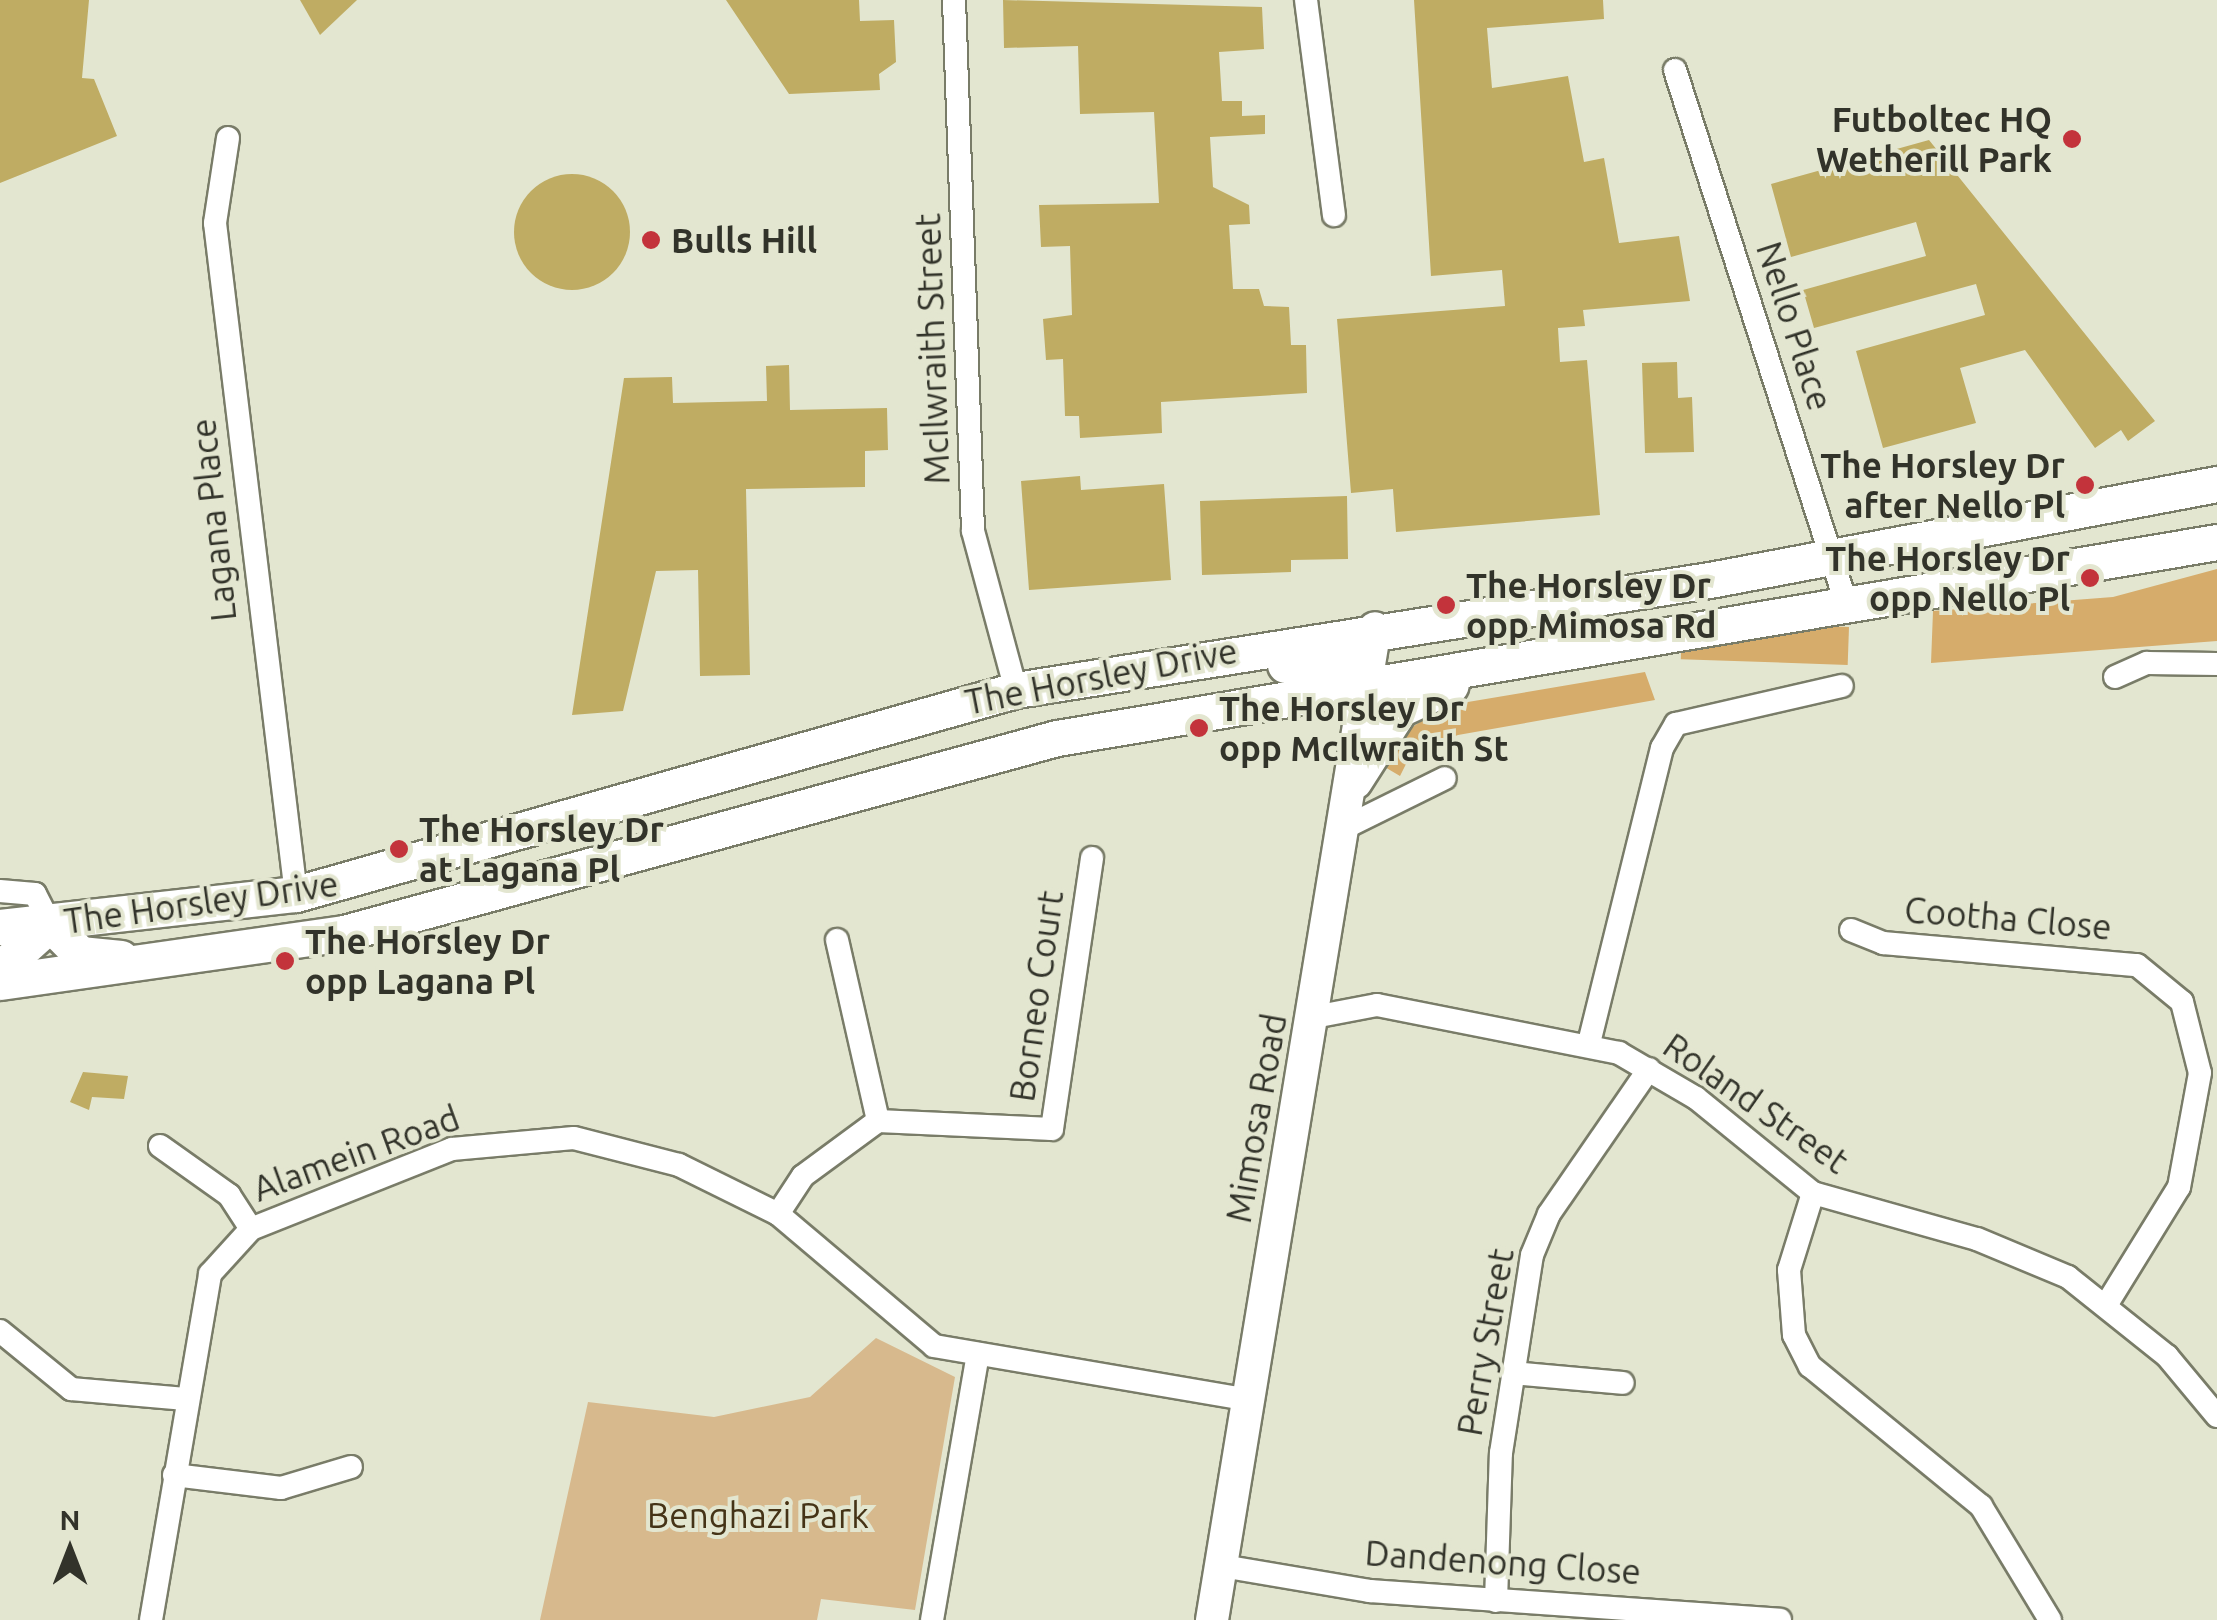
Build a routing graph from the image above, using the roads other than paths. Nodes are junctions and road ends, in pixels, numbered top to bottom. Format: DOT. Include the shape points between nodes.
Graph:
graph roads {
  1 [pos="954,0"];
  2 [pos="1306,0"];
  3 [pos="1675,70"];
  4 [pos="228,138"];
  5 [pos="1334,215"];
  6 [pos="2217,484"];
  7 [pos="2217,542"];
  8 [pos="1833,558"];
  9 [pos="1846,603"];
  10 [pos="1375,628"];
  11 [pos="1616,642"];
  12 [pos="2217,664"];
  13 [pos="2115,677"];
  14 [pos="1368,685"];
  15 [pos="1842,686"];
  16 [pos="1016,690"];
  17 [pos="1445,778"];
  18 [pos="1354,781"];
  19 [pos="1346,826"];
  20 [pos="1092,858"];
  21 [pos="0,891"];
  22 [pos="296,894"];
  23 [pos="50,924"];
  24 [pos="0,928"];
  25 [pos="1851,930"];
  26 [pos="837,940"];
  27 [pos="172,963"];
  28 [pos="0,969"];
  29 [pos="0,982"];
  30 [pos="1314,1017"];
  31 [pos="1589,1043"];
  32 [pos="1649,1069"];
  33 [pos="878,1121"];
  34 [pos="160,1146"];
  35 [pos="1813,1193"];
  36 [pos="778,1214"];
  37 [pos="252,1228"];
  38 [pos="2108,1302"];
  39 [pos="0,1332"];
  40 [pos="978,1354"];
  41 [pos="1512,1373"];
  42 [pos="1623,1384"];
  43 [pos="186,1399"];
  44 [pos="1249,1400"];
  45 [pos="2217,1416"];
  46 [pos="351,1468"];
  47 [pos="174,1474"];
  48 [pos="1222,1566"];
  49 [pos="1496,1601"];
  50 [pos="152,1620"];
  51 [pos="932,1620"];
  52 [pos="1212,1620"];
  53 [pos="1780,1620"];
  54 [pos="2050,1620"];
  1 -- 16 [label="street, McIlwraith Street" via="973,532"];
  2 -- 5 [label="street"];
  3 -- 8 [label="street, Nello Place"];
  4 -- 22 [label="street, Lagana Place" via="215,223"];
  6 -- 8 [label="main road, The Horsley Drive"];
  7 -- 9 [label="main road, The Horsley Drive"];
  8 -- 9 [label="street, Nello Place"];
  8 -- 10 [label="main road, The Horsley Drive"];
  9 -- 11 [label="main road, The Horsley Drive"];
  10 -- 14 [label="main road, Mimosa Road"];
  10 -- 16 [label="main road, The Horsley Drive"];
  11 -- 14 [label="main road, The Horsley Drive"];
  11 -- 18 [label="main road" via="1422,695 1383,726"];
  12 -- 13 [label="street" via="2146,663"];
  14 -- 16 [label="main road" via="1358,670 1324,659 1183,682"];
  14 -- 18 [label="main road, Mimosa Road"];
  14 -- 27 [label="main road, The Horsley Drive" via="967,758 344,933"];
  15 -- 31 [label="street" via="1676,724 1662,748"];
  16 -- 22 [label="main road, The Horsley Drive"];
  17 -- 19 [label="street"];
  18 -- 19 [label="main road, Mimosa Road"];
  19 -- 30 [label="main road, Mimosa Road"];
  20 -- 33 [label="street, Borneo Court" via="1052,1129"];
  21 -- 23 [label="street" via="35,894"];
  22 -- 23 [label="main road, The Horsley Drive"];
  23 -- 24 [label="main road, The Horsley Drive"];
  23 -- 27 [label="main road" via="80,954"];
  23 -- 28 [label="main road"];
  25 -- 38 [label="street, Cootha Close" via="1938,950 2102,958 2137,966 2182,1002 2200,1073 2180,1187"];
  26 -- 33 [label="street"];
  27 -- 29 [label="main road, The Horsley Drive"];
  30 -- 31 [label="street, Roland Street" via="1377,1005"];
  30 -- 44 [label="main road, Mimosa Road"];
  31 -- 32 [label="street, Roland Street"];
  32 -- 35 [label="street, Roland Street"];
  32 -- 41 [label="street, Perry Street" via="1549,1214 1532,1256"];
  33 -- 36 [label="street" via="802,1176"];
  34 -- 37 [label="street" via="229,1194"];
  35 -- 38 [label="street, Roland Street" via="2033,1259"];
  35 -- 54 [label="street" via="1789,1270 1802,1350 1880,1428 1981,1506"];
  36 -- 37 [label="street, Alamein Road" via="641,1153 574,1138 513,1138 452,1149"];
  36 -- 40 [label="street, Alamein Road" via="906,1329"];
  37 -- 43 [label="street, Alamein Road" via="210,1274"];
  38 -- 45 [label="street, Roland Street"];
  39 -- 43 [label="street" via="71,1389"];
  40 -- 44 [label="street, Alamein Road"];
  40 -- 51 [label="street"];
  41 -- 42 [label="street"];
  41 -- 49 [label="street, Perry Street"];
  43 -- 47 [label="street, Alamein Road"];
  44 -- 48 [label="main road, Mimosa Road"];
  46 -- 47 [label="street" via="281,1488"];
  47 -- 50 [label="street, Alamein Road"];
  48 -- 49 [label="street, Dandenong Close"];
  48 -- 52 [label="main road, Mimosa Road"];
  49 -- 53 [label="street, Dandenong Close"];
}
